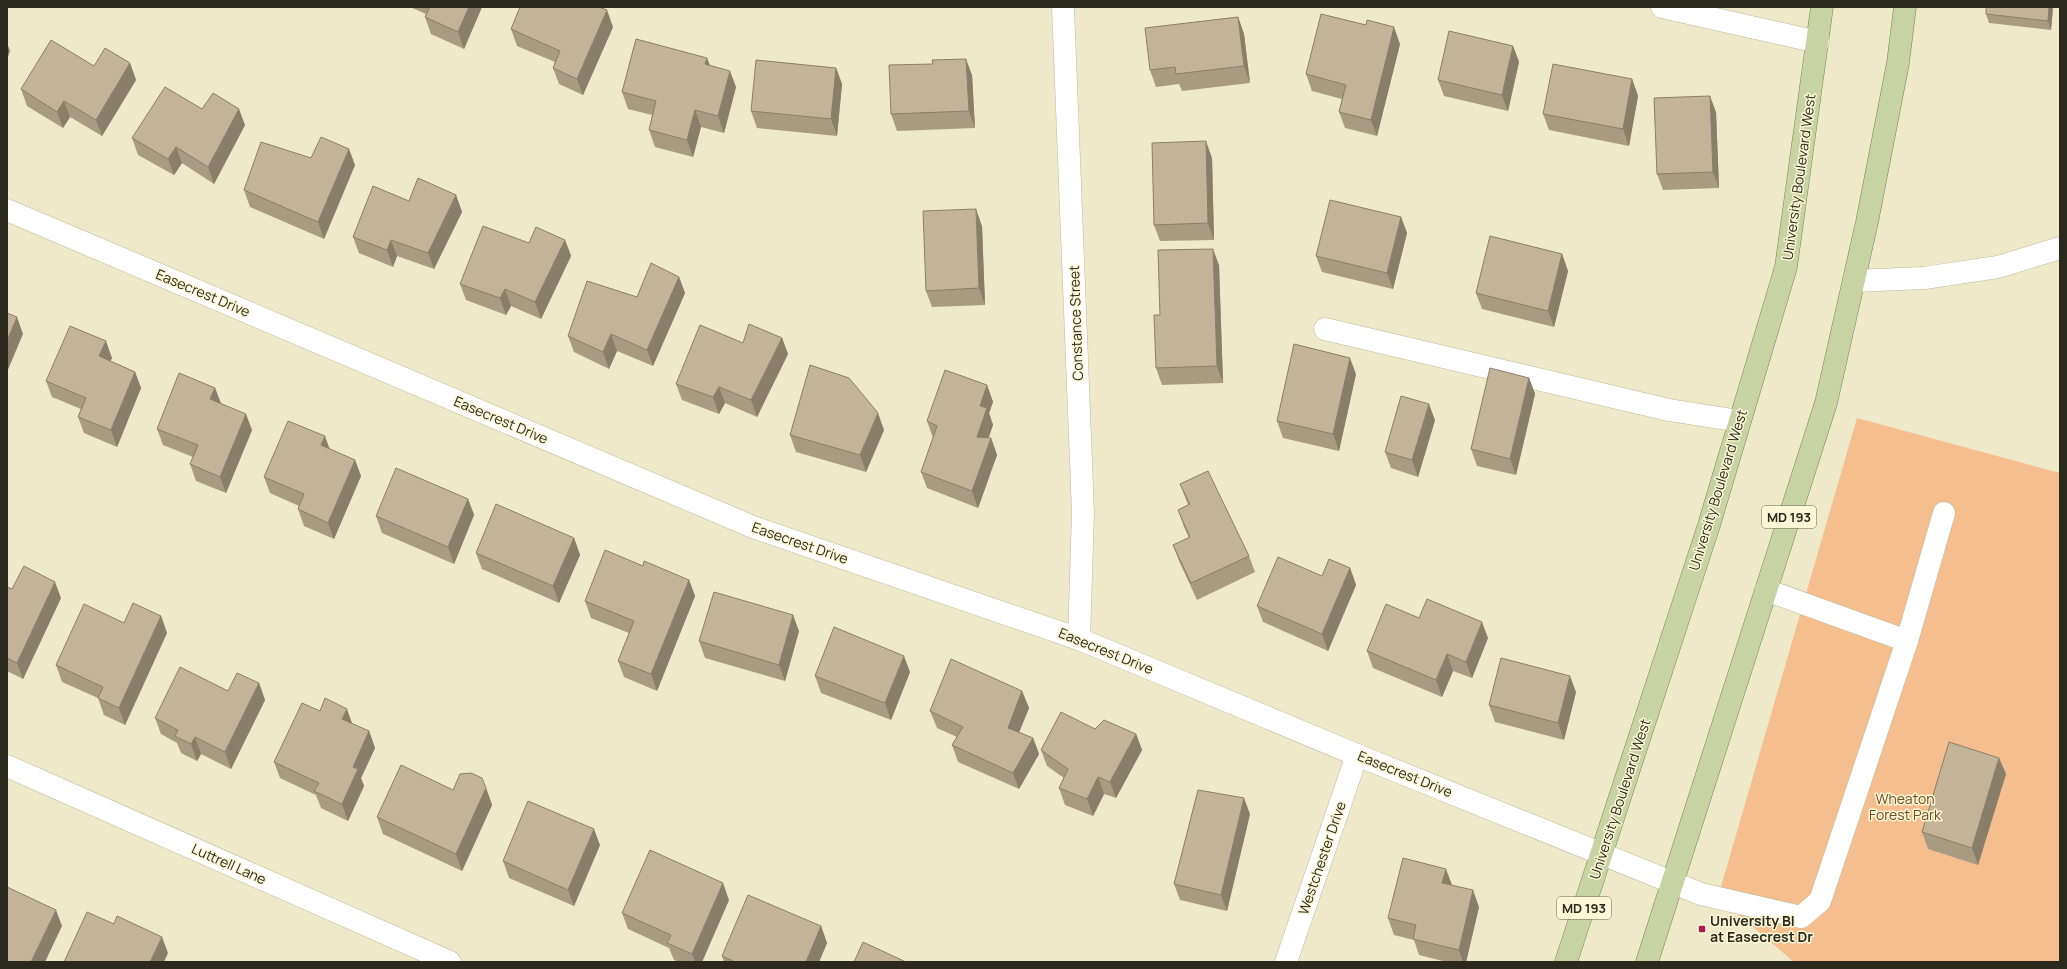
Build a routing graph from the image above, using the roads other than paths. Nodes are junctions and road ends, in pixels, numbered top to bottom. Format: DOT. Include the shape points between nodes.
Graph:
graph roads {
  1 [pos="1063,7"];
  2 [pos="1662,7"];
  3 [pos="1822,7"];
  4 [pos="1906,7"];
  5 [pos="1818,42"];
  6 [pos="7,210"];
  7 [pos="2060,248"];
  8 [pos="1854,281"];
  9 [pos="1325,329"];
  10 [pos="1739,421"];
  11 [pos="1944,513"];
  12 [pos="1766,590"];
  13 [pos="1079,639"];
  14 [pos="1906,641"];
  15 [pos="1358,755"];
  16 [pos="7,766"];
  17 [pos="1602,854"];
  18 [pos="1672,882"];
  19 [pos="450,962"];
  20 [pos="1286,962"];
  21 [pos="1566,962"];
  22 [pos="1647,962"];
  1 -- 13 [label="street, Constance Street" via="1083,513"];
  2 -- 5 [label="street"];
  3 -- 5 [label="main road, University Boulevard West / MD 193"];
  4 -- 8 [label="main road, MD 193"];
  5 -- 10 [label="main road, University Boulevard West / MD 193" via="1786,267"];
  6 -- 13 [label="street, Easecrest Drive" via="753,528"];
  7 -- 8 [label="street" via="1998,267 1924,278"];
  8 -- 12 [label="main road, MD 193" via="1826,403"];
  9 -- 10 [label="street" via="1669,410"];
  10 -- 17 [label="main road, University Boulevard West / MD 193" via="1709,524"];
  11 -- 14 [label="street"];
  12 -- 14 [label="street"];
  12 -- 18 [label="main road, MD 193"];
  13 -- 15 [label="street, Easecrest Drive"];
  14 -- 18 [label="street, Easecrest Drive" via="1820,901 1801,917 1701,894"];
  15 -- 17 [label="street, Easecrest Drive"];
  15 -- 20 [label="street, Westchester Drive"];
  16 -- 19 [label="street, Luttrell Lane"];
  17 -- 18 [label="street, Easecrest Drive"];
  17 -- 21 [label="main road, University Boulevard West / MD 193"];
  18 -- 22 [label="main road, MD 193"];
}
